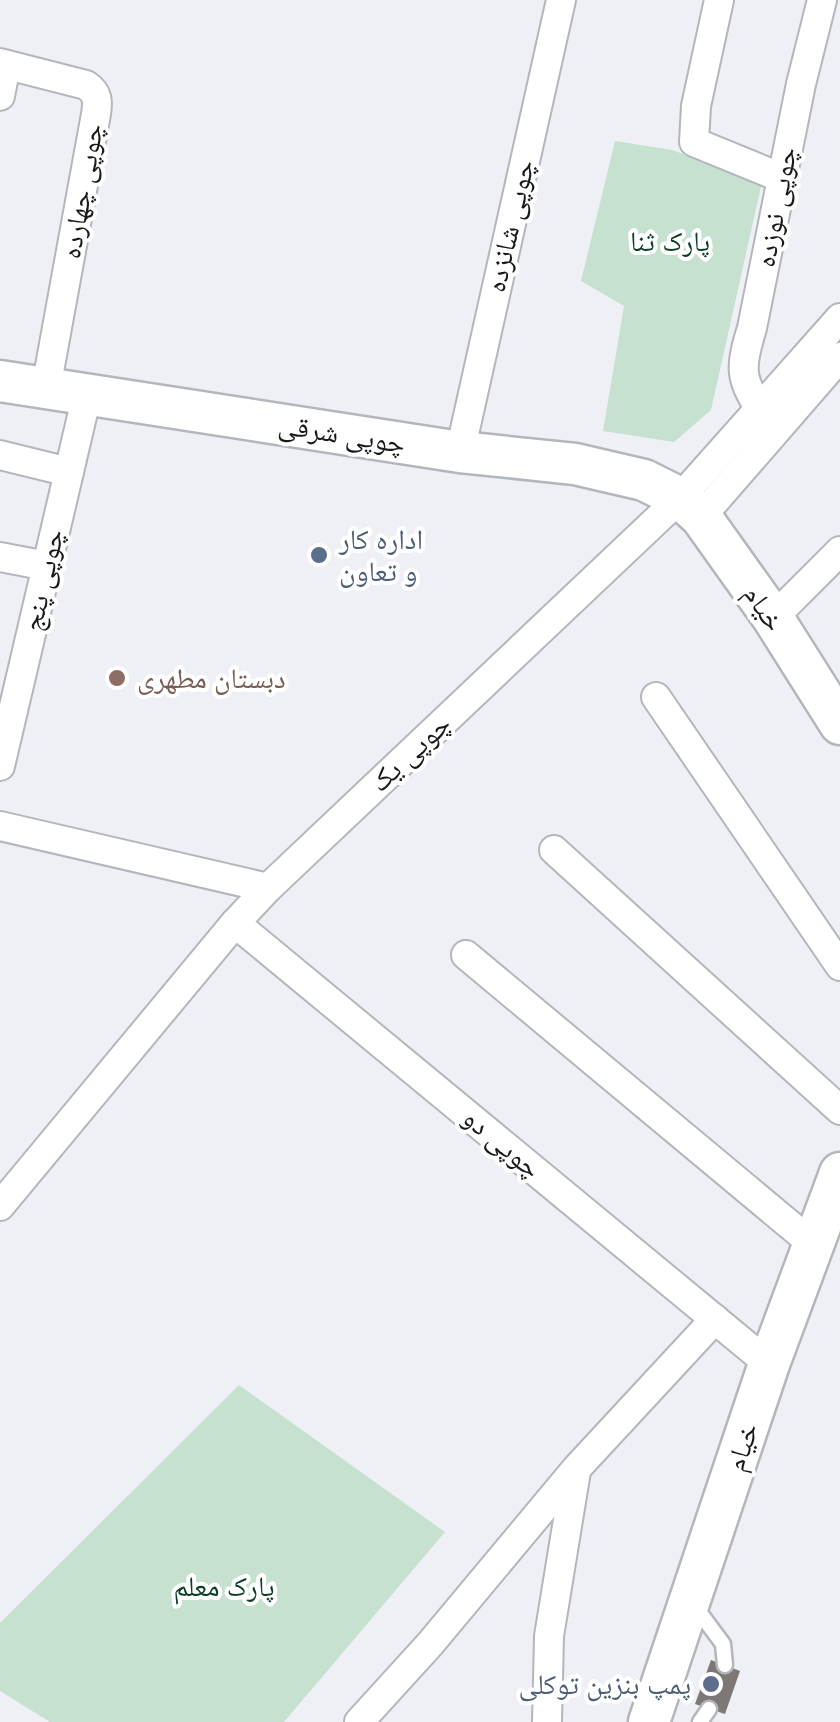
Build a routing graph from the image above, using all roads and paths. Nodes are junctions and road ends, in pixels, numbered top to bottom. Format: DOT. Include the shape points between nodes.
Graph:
graph roads {
  1 [pos="560,0"];
  2 [pos="719,0"];
  3 [pos="822,0"];
  4 [pos="3,64"];
  5 [pos="0,96"];
  6 [pos="782,178"];
  7 [pos="840,318"];
  8 [pos="840,358"];
  9 [pos="0,381"];
  10 [pos="46,388"];
  11 [pos="87,394"];
  12 [pos="761,410"];
  13 [pos="460,452"];
  14 [pos="0,454"];
  15 [pos="69,472"];
  16 [pos="690,508"];
  17 [pos="840,551"];
  18 [pos="0,556"];
  19 [pos="47,566"];
  20 [pos="772,618"];
  21 [pos="12,665"];
  22 [pos="656,697"];
  23 [pos="840,724"];
  24 [pos="0,766"];
  25 [pos="0,826"];
  26 [pos="554,850"];
  27 [pos="268,888"];
  28 [pos="236,923"];
  29 [pos="466,955"];
  30 [pos="840,966"];
  31 [pos="840,1110"];
  32 [pos="840,1173"];
  33 [pos="0,1206"];
  34 [pos="814,1245"];
  35 [pos="715,1319"];
  36 [pos="770,1364"];
  37 [pos="576,1469"];
  38 [pos="690,1599"];
  39 [pos="726,1665"];
  40 [pos="709,1709"];
  41 [pos="359,1722"];
  42 [pos="546,1722"];
  43 [pos="649,1722"];
  44 [pos="700,1722"];
  1 -- 13 [label="street, چوپی شانزده"];
  2 -- 6 [label="street" via="694,142"];
  3 -- 6 [label="street, چوپی نوزده"];
  4 -- 5 [label="street"];
  4 -- 10 [label="street, چوپی چهارده" via="86,85 97,97"];
  6 -- 12 [label="street, چوپی نوزده" via="743,357 742,378"];
  7 -- 12 [label="street, چوپی یک"];
  8 -- 16 [label="street"];
  9 -- 10 [label="street, چوپی شرقی"];
  10 -- 11 [label="street, چوپی شرقی"];
  11 -- 13 [label="street, چوپی شرقی"];
  11 -- 15 [label="street, چوپی پنج"];
  12 -- 16 [label="street, چوپی یک"];
  13 -- 16 [label="street, چوپی شرقی" via="575,464 644,480"];
  14 -- 15 [label="street"];
  15 -- 19 [label="street, چوپی پنج"];
  16 -- 20 [label="street, خیام"];
  16 -- 27 [label="street, چوپی یک"];
  17 -- 20 [label="street"];
  18 -- 19 [label="street"];
  19 -- 21 [label="street, چوپی پنج"];
  20 -- 23 [label="street, خیام"];
  21 -- 24 [label="street, چوپی پنج"];
  22 -- 30 [label="street"];
  25 -- 27 [label="street"];
  26 -- 31 [label="street"];
  27 -- 28 [label="street, چوپی یک"];
  28 -- 33 [label="street, چوپی یک"];
  28 -- 35 [label="street, چوپی دو"];
  29 -- 34 [label="street"];
  32 -- 34 [label="street, خیام"];
  34 -- 36 [label="street, خیام"];
  35 -- 36 [label="street, چوپی دو"];
  35 -- 37 [label="street"];
  36 -- 38 [label="street, خیام"];
  37 -- 41 [label="street"];
  37 -- 42 [label="street" via="549,1636"];
  38 -- 39 [label="lane" via="723,1644"];
  38 -- 43 [label="street, خیام"];
  40 -- 44 [label="lane"];
}
